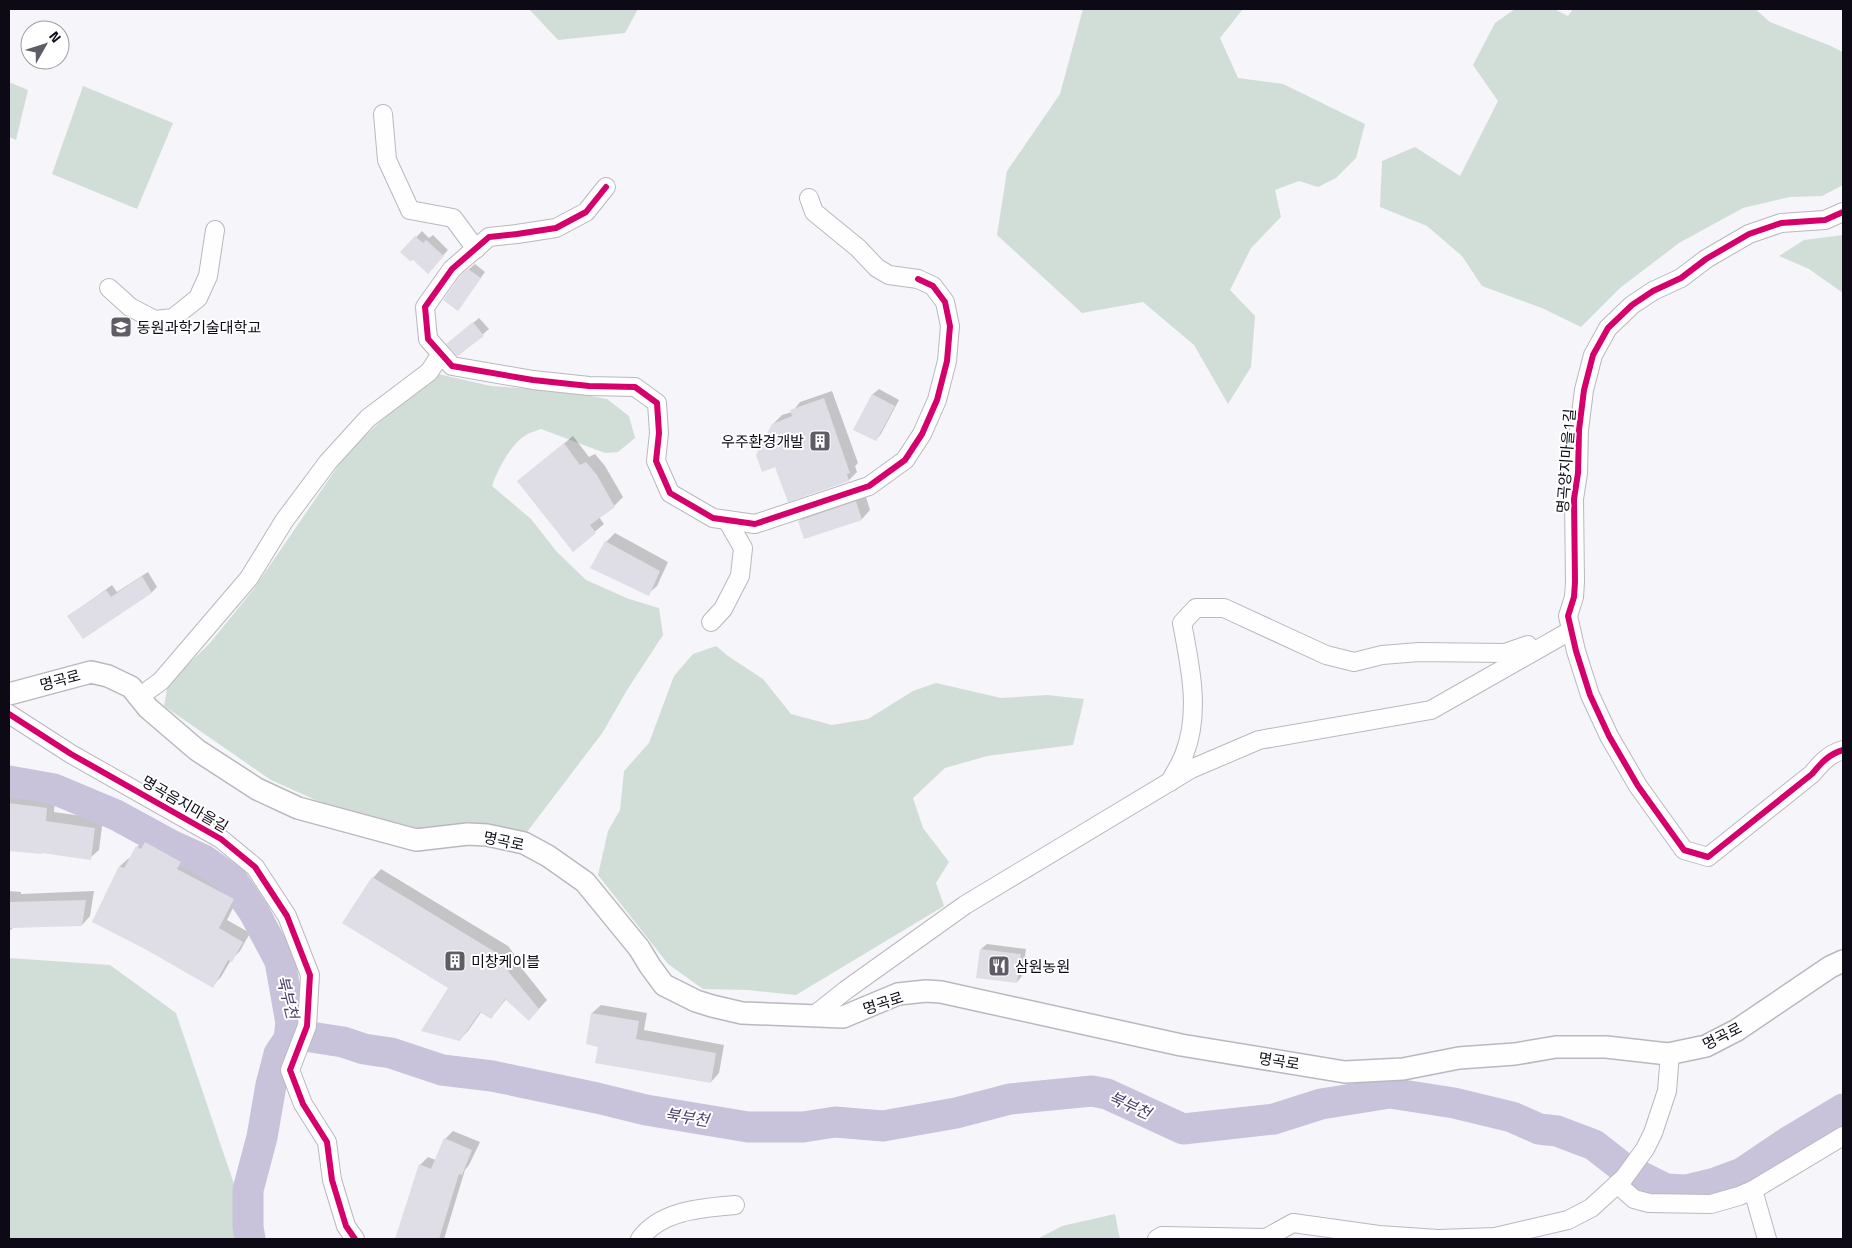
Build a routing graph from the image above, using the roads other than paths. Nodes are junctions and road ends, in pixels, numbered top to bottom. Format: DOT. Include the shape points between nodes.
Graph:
graph roads {
  1 [pos="382,114"];
  2 [pos="606,187"];
  3 [pos="809,198"];
  4 [pos="1843,212"];
  5 [pos="215,230"];
  6 [pos="476,249"];
  7 [pos="109,288"];
  8 [pos="441,354"];
  9 [pos="727,520"];
  10 [pos="711,622"];
  11 [pos="1570,629"];
  12 [pos="9,694"];
  13 [pos="139,697"];
  14 [pos="9,714"];
  15 [pos="1843,750"];
  16 [pos="1170,782"];
  17 [pos="1843,961"];
  18 [pos="812,1017"];
  19 [pos="1670,1054"];
  20 [pos="1843,1136"];
  21 [pos="1617,1184"];
  22 [pos="1753,1190"];
  23 [pos="735,1205"];
  24 [pos="355,1239"];
  25 [pos="640,1239"];
  26 [pos="1157,1239"];
  27 [pos="1767,1239"];
  1 -- 6 [label="street" via="387,160 410,210 453,218"];
  2 -- 6 [label="street" via="586,212 556,228 489,237"];
  3 -- 9 [label="street" via="814,212 877,268 889,275 918,279 933,286 945,302 950,326 947,361 937,400 922,434 905,460 869,486 807,508 755,524"];
  4 -- 11 [label="street, 명곡양지마을1길" via="1825,220 1781,223 1749,234 1632,305 1608,328 1593,355 1584,390 1574,500 1575,582 1568,616"];
  5 -- 7 [label="street" via="208,276 198,298 173,318 155,320 130,307"];
  6 -- 8 [label="street" via="452,269 425,307 428,339"];
  8 -- 9 [label="street" via="452,366 487,373 589,386 635,387 657,403 656,461 670,493 713,518"];
  8 -- 13 [label="street" via="429,372 368,418 328,462 284,521 249,578 161,681"];
  9 -- 10 [label="street" via="743,548 740,576"];
  11 -- 15 [label="street, 명곡양지마을1길" via="1590,695 1609,736 1638,786 1684,850 1708,856 1812,774 1823,761"];
  11 -- 16 [label="street" via="1431,710 1259,740 1191,769"];
  11 -- 16 [label="street" via="1506,653 1419,652 1382,655 1354,662 1326,655 1224,608 1196,608 1182,623 1192,675 1193,721 1184,755"];
  12 -- 13 [label="main road, 명곡로" via="91,672 131,687"];
  13 -- 18 [label="main road, 명곡로" via="167,726 197,750 257,789 298,808 416,840 487,835 524,843 548,856 585,882 639,948 664,985 696,1001 742,1013"];
  14 -- 24 [label="street, 명곡음지마을길" via="71,754 221,839 255,866 288,916 310,974 307,1026 290,1070 303,1104 327,1142 332,1180 346,1226"];
  16 -- 18 [label="street" via="965,905"];
  17 -- 19 [label="main road, 명곡로" via="1737,1030 1706,1046"];
  18 -- 19 [label="main road, 명곡로" via="843,1017 898,994 941,992 1181,1045 1345,1072 1403,1069 1458,1058 1556,1047 1606,1047"];
  19 -- 21 [label="street" via="1667,1091 1653,1134"];
  20 -- 22 [label="street"];
  21 -- 22 [label="street" via="1634,1199 1649,1203 1710,1204"];
  21 -- 26 [label="street" via="1591,1208 1568,1220 1495,1237 1438,1239 1389,1236 1293,1222 1266,1238 1162,1236"];
  22 -- 27 [label="street"];
  23 -- 25 [label="street" via="679,1214 654,1225"];
}
